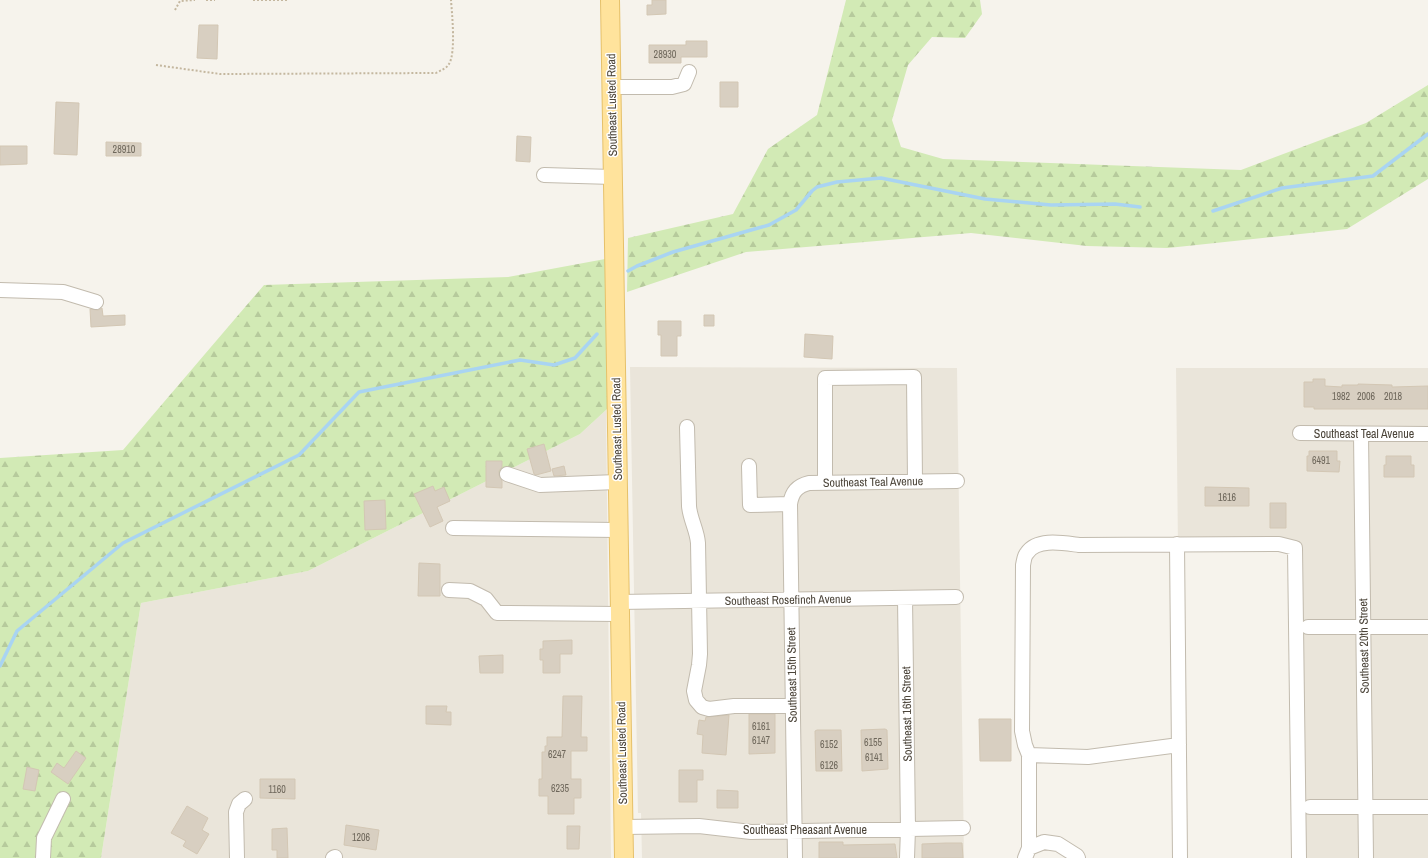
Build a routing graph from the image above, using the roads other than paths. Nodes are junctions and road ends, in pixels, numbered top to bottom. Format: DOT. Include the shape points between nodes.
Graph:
graph roads {
  1 [pos="610,0"];
  2 [pos="689,72"];
  3 [pos="612,87"];
  4 [pos="544,175"];
  5 [pos="613,177"];
  6 [pos="0,290"];
  7 [pos="96,302"];
  8 [pos="687,427"];
  9 [pos="1300,433"];
  10 [pos="1361,434"];
  11 [pos="1428,434"];
  12 [pos="749,466"];
  13 [pos="507,474"];
  14 [pos="957,481"];
  15 [pos="617,482"];
  16 [pos="915,482"];
  17 [pos="825,483"];
  18 [pos="791,499"];
  19 [pos="453,528"];
  20 [pos="618,530"];
  21 [pos="1177,544"];
  22 [pos="449,590"];
  23 [pos="956,597"];
  24 [pos="905,598"];
  25 [pos="791,600"];
  26 [pos="699,601"];
  27 [pos="619,608"];
  28 [pos="1308,627"];
  29 [pos="1363,627"];
  30 [pos="1428,627"];
  31 [pos="792,706"];
  32 [pos="1179,745"];
  33 [pos="1029,755"];
  34 [pos="63,799"];
  35 [pos="245,799"];
  36 [pos="1310,807"];
  37 [pos="1366,807"];
  38 [pos="1428,807"];
  39 [pos="623,827"];
  40 [pos="963,828"];
  41 [pos="908,829"];
  42 [pos="795,831"];
  43 [pos="1027,853"];
  44 [pos="43,858"];
  45 [pos="237,858"];
  46 [pos="624,858"];
  47 [pos="796,858"];
  48 [pos="907,858"];
  49 [pos="1078,858"];
  50 [pos="1180,858"];
  51 [pos="1299,858"];
  52 [pos="1366,858"];
  1 -- 3 [label="main road, Southeast Lusted Road"];
  2 -- 3 [label="street" via="684,84 672,87"];
  3 -- 5 [label="main road, Southeast Lusted Road"];
  4 -- 5 [label="street"];
  5 -- 15 [label="main road, Southeast Lusted Road"];
  6 -- 7 [label="street" via="63,292"];
  8 -- 26 [label="street" via="689,506 697,533"];
  9 -- 10 [label="street, Southeast Teal Avenue"];
  10 -- 11 [label="street, Southeast Teal Avenue"];
  10 -- 29 [label="street, Southeast 20th Street"];
  12 -- 18 [label="street" via="750,505"];
  13 -- 15 [label="street" via="540,485"];
  14 -- 16 [label="street, Southeast Teal Avenue"];
  15 -- 20 [label="main road, Southeast Lusted Road"];
  16 -- 17 [label="street, Southeast Teal Avenue"];
  16 -- 17 [label="street" via="914,377 825,378"];
  17 -- 18 [label="street, Southeast Teal Avenue" via="803,484 795,490"];
  18 -- 25 [label="street, Southeast 15th Street"];
  19 -- 20 [label="street"];
  20 -- 27 [label="main road, Southeast Lusted Road"];
  21 -- 32 [label="street"];
  21 -- 33 [label="street" via="1054,543 1032,547 1025,554 1022,731"];
  21 -- 51 [label="street" via="1279,544 1295,548"];
  22 -- 27 [label="street, Southeast Rosefinch Avenue" via="470,591 486,598 497,613"];
  23 -- 24 [label="street, Southeast Rosefinch Avenue"];
  24 -- 25 [label="street, Southeast Rosefinch Avenue"];
  24 -- 41 [label="street, Southeast 16th Street"];
  25 -- 26 [label="street, Southeast Rosefinch Avenue"];
  25 -- 31 [label="street, Southeast 15th Street"];
  26 -- 27 [label="street, Southeast Rosefinch Avenue"];
  26 -- 31 [label="street" via="700,654 694,691 696,700 702,707 709,709 734,706"];
  27 -- 39 [label="main road, Southeast Lusted Road"];
  28 -- 29 [label="street"];
  29 -- 30 [label="street"];
  29 -- 37 [label="street, Southeast 20th Street"];
  31 -- 42 [label="street, Southeast 15th Street"];
  32 -- 33 [label="street" via="1109,756"];
  32 -- 50 [label="street"];
  33 -- 43 [label="street"];
  34 -- 44 [label="street" via="44,838"];
  35 -- 45 [label="street" via="239,804 236,812"];
  36 -- 37 [label="street"];
  37 -- 38 [label="street"];
  37 -- 52 [label="street, Southeast 20th Street"];
  39 -- 42 [label="street, Southeast Pheasant Avenue" via="712,826 744,831"];
  39 -- 46 [label="main road, Southeast Lusted Road"];
  40 -- 41 [label="street, Southeast Pheasant Avenue"];
  41 -- 42 [label="street, Southeast Pheasant Avenue"];
  41 -- 48 [label="street, Southeast 16th Street"];
  42 -- 47 [label="street, Southeast 15th Street"];
  43 -- 49 [label="street" via="1044,842 1058,844"];
}
